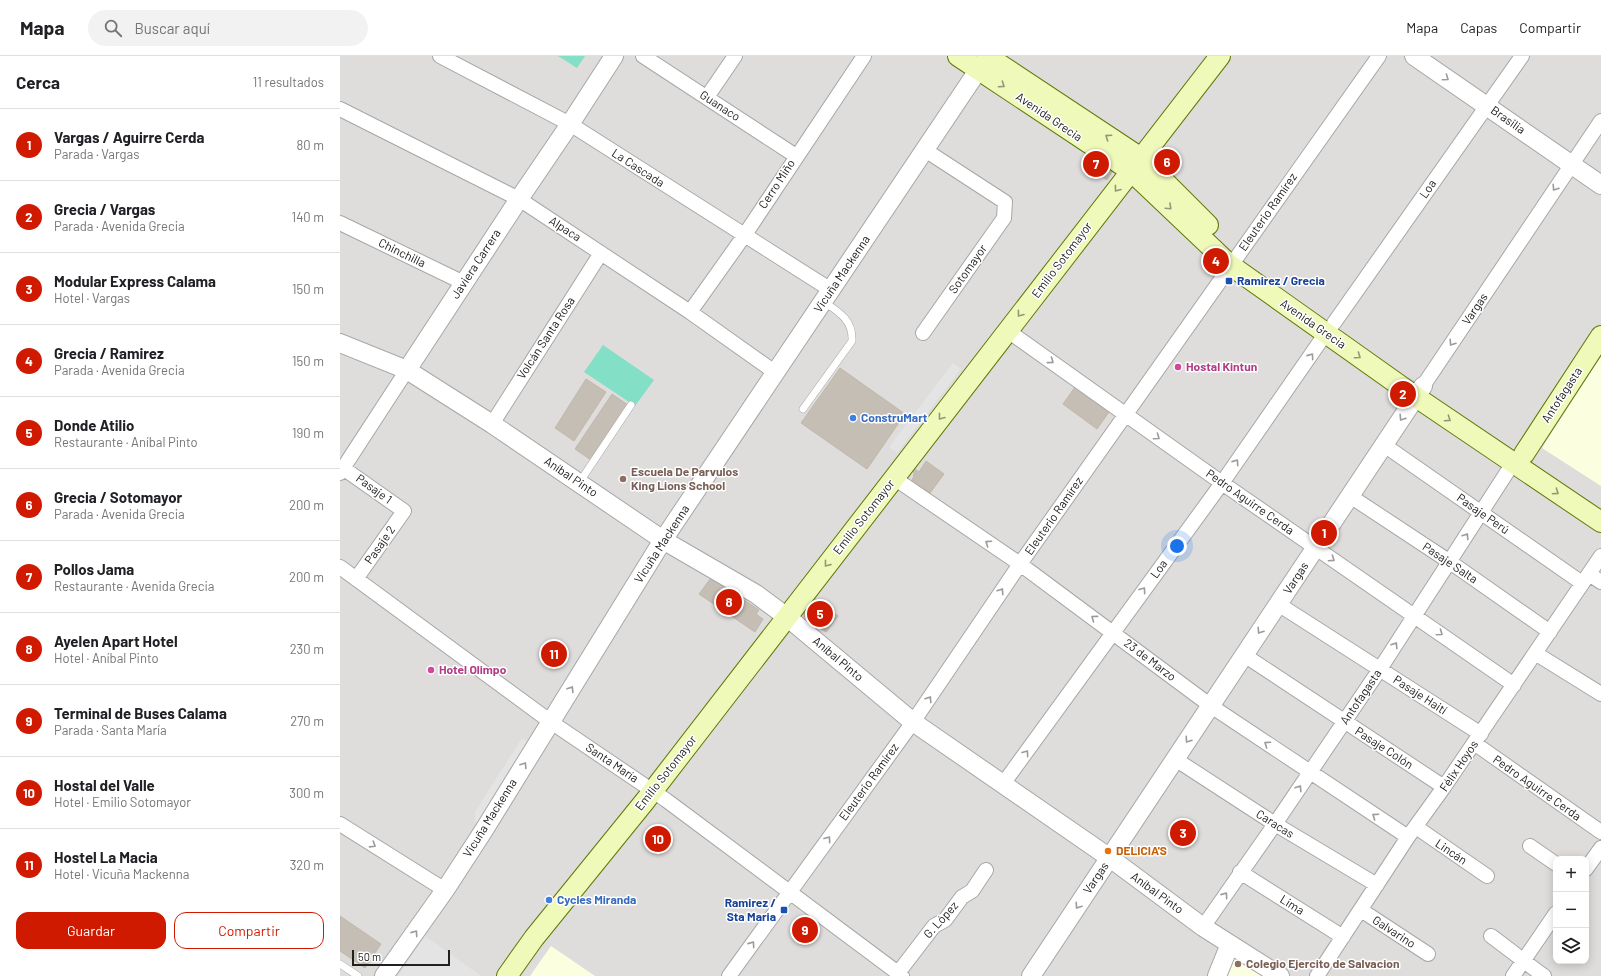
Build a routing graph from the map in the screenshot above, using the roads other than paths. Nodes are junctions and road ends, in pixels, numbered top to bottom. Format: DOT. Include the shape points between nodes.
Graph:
graph roads {
  1 [pos="440,56"];
  2 [pos="614,56"];
  3 [pos="643,56"];
  4 [pos="735,56"];
  5 [pos="864,56"];
  6 [pos="958,56"];
  7 [pos="1220,56"];
  8 [pos="1379,56"];
  9 [pos="1414,56"];
  10 [pos="1522,56"];
  11 [pos="985,60"];
  12 [pos="707,97"];
  13 [pos="1486,106"];
  14 [pos="340,110"];
  15 [pos="1601,121"];
  16 [pos="570,124"];
  17 [pos="925,150"];
  18 [pos="796,156"];
  19 [pos="1136,164"];
  20 [pos="1572,164"];
  21 [pos="1601,185"];
  22 [pos="519,199"];
  23 [pos="340,223"];
  24 [pos="744,236"];
  25 [pos="600,253"];
  26 [pos="1234,260"];
  27 [pos="464,283"];
  28 [pos="827,296"];
  29 [pos="690,312"];
  30 [pos="1330,328"];
  31 [pos="1008,331"];
  32 [pos="923,333"];
  33 [pos="1601,336"];
  34 [pos="340,343"];
  35 [pos="407,370"];
  36 [pos="776,373"];
  37 [pos="1420,391"];
  38 [pos="631,406"];
  39 [pos="803,409"];
  40 [pos="1126,415"];
  41 [pos="492,424"];
  42 [pos="1384,445"];
  43 [pos="1519,458"];
  44 [pos="342,471"];
  45 [pos="894,478"];
  46 [pos="1222,482"];
  47 [pos="578,483"];
  48 [pos="1350,496"];
  49 [pos="1601,506"];
  50 [pos="404,511"];
  51 [pos="1481,512"];
  52 [pos="1601,522"];
  53 [pos="664,540"];
  54 [pos="1316,548"];
  55 [pos="1601,556"];
  56 [pos="1450,562"];
  57 [pos="1020,564"];
  58 [pos="340,567"];
  59 [pos="1586,578"];
  60 [pos="356,579"];
  61 [pos="1601,582"];
  62 [pos="1278,604"];
  63 [pos="1414,615"];
  64 [pos="787,617"];
  65 [pos="1113,632"];
  66 [pos="1550,632"];
  67 [pos="1535,653"];
  68 [pos="1244,655"];
  69 [pos="1380,669"];
  70 [pos="1514,685"];
  71 [pos="1601,694"];
  72 [pos="1211,706"];
  73 [pos="1344,721"];
  74 [pos="551,722"];
  75 [pos="913,722"];
  76 [pos="1477,739"];
  77 [pos="1175,759"];
  78 [pos="1309,772"];
  79 [pos="1004,784"];
  80 [pos="1444,787"];
  81 [pos="652,790"];
  82 [pos="340,824"];
  83 [pos="1275,824"];
  84 [pos="1412,832"];
  85 [pos="1601,832"];
  86 [pos="1530,846"];
  87 [pos="1601,848"];
  88 [pos="1110,858"];
  89 [pos="1553,862"];
  90 [pos="1589,865"];
  91 [pos="986,870"];
  92 [pos="1240,872"];
  93 [pos="1486,876"];
  94 [pos="1377,885"];
  95 [pos="445,890"];
  96 [pos="789,892"];
  97 [pos="1361,910"];
  98 [pos="1553,918"];
  99 [pos="1203,927"];
  100 [pos="1491,936"];
  101 [pos="1343,937"];
  102 [pos="1230,944"];
  103 [pos="1428,954"];
  104 [pos="1524,962"];
  105 [pos="340,964"];
  106 [pos="388,973"];
  107 [pos="900,975"];
  108 [pos="358,976"];
  109 [pos="507,976"];
  110 [pos="730,976"];
  111 [pos="1031,976"];
  112 [pos="1217,976"];
  113 [pos="1280,976"];
  114 [pos="1317,976"];
  115 [pos="1514,976"];
  116 [pos="1544,976"];
  1 -- 16 [label="street, La Cascada"];
  2 -- 16 [label="street, Javiera Carrera"];
  3 -- 12 [label="street, Guanaco"];
  4 -- 12 [label="street"];
  5 -- 18 [label="street, Cerro Miño"];
  6 -- 11 [label="main road, Avenida Grecia"];
  7 -- 19 [label="main road, Emilio Sotomayor"];
  8 -- 26 [label="street, Eleuterio Ramírez"];
  9 -- 13 [label="street, Brasilia, one-way"];
  10 -- 13 [label="street, Loa"];
  11 -- 17 [label="street, Vicuña Mackenna"];
  11 -- 19 [label="main road, Avenida Grecia"];
  12 -- 18 [label="street, Guanaco"];
  13 -- 20 [label="street, Brasilia"];
  13 -- 30 [label="street, Loa"];
  14 -- 22 [label="street, Alpaca"];
  15 -- 20 [label="street, Vargas"];
  16 -- 22 [label="street, Javiera Carrera"];
  16 -- 24 [label="street, La Cascada"];
  17 -- 28 [label="street, Vicuña Mackenna"];
  17 -- 32 [label="street, Sotomayor" via="1005,202 1004,218"];
  18 -- 24 [label="street, Cerro Miño"];
  19 -- 26 [label="main road, Avenida Grecia"];
  19 -- 31 [label="main road, Emilio Sotomayor, one-way"];
  20 -- 21 [label="street, Brasilia"];
  20 -- 37 [label="street, Vargas, one-way"];
  22 -- 25 [label="street, Alpaca"];
  22 -- 27 [label="street, Javiera Carrera"];
  23 -- 27 [label="street, Chinchilla"];
  24 -- 28 [label="street, La Cascada"];
  24 -- 29 [label="street, Cerro Miño"];
  25 -- 29 [label="street, Alpaca"];
  25 -- 41 [label="street, Volcán Santa Rosa"];
  26 -- 30 [label="main road, Avenida Grecia"];
  26 -- 40 [label="street, Eleuterio Ramírez"];
  27 -- 35 [label="street, Javiera Carrera"];
  28 -- 36 [label="street, Vicuña Mackenna"];
  28 -- 39 [label="lane" via="851,329 852,341"];
  29 -- 36 [label="street, Alpaca"];
  30 -- 37 [label="main road, Avenida Grecia"];
  46 -- 30 [label="street, Loa, one-way"];
  31 -- 40 [label="street, Pedro Aguirre Cerda, one-way"];
  31 -- 45 [label="main road, Emilio Sotomayor, one-way"];
  33 -- 43 [label="main road, Antofagasta"];
  34 -- 35 [label="street, Aníbal Pinto"];
  35 -- 41 [label="street, Aníbal Pinto"];
  35 -- 44 [label="street, Javiera Carrera"];
  36 -- 53 [label="street, Vicuña Mackenna"];
  37 -- 42 [label="street, Vargas, one-way"];
  37 -- 43 [label="main road, Avenida Grecia"];
  38 -- 47 [label="lane"];
  40 -- 46 [label="street, Pedro Aguirre Cerda, one-way"];
  40 -- 57 [label="street, Eleuterio Ramírez"];
  41 -- 47 [label="street, Aníbal Pinto"];
  42 -- 48 [label="street, Vargas"];
  42 -- 51 [label="street, Pasaje Perú"];
  43 -- 49 [label="main road, Avenida Grecia"];
  43 -- 51 [label="street, Antofagasta"];
  43 -- 52 [label="main road, Avenida Grecia, one-way"];
  44 -- 50 [label="street, Pasaje 1"];
  57 -- 45 [label="street, 23 de Marzo, one-way"];
  45 -- 64 [label="main road, Emilio Sotomayor, one-way"];
  46 -- 54 [label="street, Pedro Aguirre Cerda"];
  65 -- 46 [label="street, Loa, one-way"];
  47 -- 53 [label="street, Aníbal Pinto"];
  48 -- 54 [label="street, Vargas"];
  48 -- 56 [label="street, Pasaje Salta"];
  50 -- 60 [label="street, Pasaje 2"];
  56 -- 51 [label="street, Antofagasta, one-way"];
  51 -- 59 [label="street, Pasaje Perú"];
  53 -- 64 [label="street, Aníbal Pinto" via="756,594"];
  74 -- 53 [label="street, Vicuña Mackenna, one-way"];
  54 -- 62 [label="street, Vargas"];
  54 -- 63 [label="street, Pedro Aguirre Cerda, one-way"];
  55 -- 59 [label="street, Félix Hoyos"];
  56 -- 63 [label="street, Antofagasta"];
  56 -- 66 [label="street, Pasaje Salta"];
  65 -- 57 [label="street, 23 de Marzo, one-way"];
  75 -- 57 [label="street, Eleuterio Ramírez, one-way"];
  58 -- 60 [label="street, Santa María"];
  59 -- 61 [label="street, Pasaje Perú"];
  59 -- 66 [label="street, Félix Hoyos"];
  60 -- 74 [label="street, Santa María"];
  62 -- 68 [label="street, Vargas, one-way"];
  62 -- 69 [label="street, Pasaje Haití"];
  69 -- 63 [label="street, Antofagasta, one-way"];
  63 -- 70 [label="street, Pedro Aguirre Cerda, one-way"];
  64 -- 75 [label="street, Aníbal Pinto"];
  64 -- 81 [label="main road, Emilio Sotomayor"];
  65 -- 72 [label="street, 23 de Marzo"];
  79 -- 65 [label="street, Loa, one-way"];
  66 -- 67 [label="street, Félix Hoyos"];
  67 -- 70 [label="street, Félix Hoyos"];
  67 -- 71 [label="street"];
  68 -- 72 [label="street, Vargas"];
  68 -- 73 [label="street, Pasaje Colón"];
  69 -- 73 [label="street, Antofagasta"];
  69 -- 76 [label="street, Pasaje Haití"];
  70 -- 76 [label="street, Félix Hoyos"];
  72 -- 77 [label="street, Vargas, one-way"];
  78 -- 72 [label="street, 23 de Marzo, one-way"];
  73 -- 78 [label="street, Antofagasta"];
  73 -- 80 [label="street, Pasaje Colón"];
  74 -- 81 [label="street, Santa María"];
  95 -- 74 [label="street, Vicuña Mackenna, one-way"];
  75 -- 79 [label="street, Aníbal Pinto"];
  96 -- 75 [label="street, Eleuterio Ramírez, one-way"];
  76 -- 80 [label="street, Félix Hoyos"];
  76 -- 85 [label="street, Pedro Aguirre Cerda"];
  77 -- 83 [label="street, Caracas"];
  77 -- 88 [label="street, Vargas"];
  83 -- 78 [label="street, Antofagasta, one-way"];
  84 -- 78 [label="street, 23 de Marzo, one-way"];
  79 -- 88 [label="street, Aníbal Pinto"];
  80 -- 84 [label="street, Félix Hoyos"];
  81 -- 96 [label="street, Santa María"];
  81 -- 109 [label="main road, Emilio Sotomayor" via="534,938"];
  82 -- 95 [label="street, one-way"];
  83 -- 92 [label="street, Antofagasta"];
  83 -- 94 [label="street, Caracas"];
  84 -- 93 [label="street, Lincán"];
  84 -- 94 [label="street, Félix Hoyos"];
  86 -- 89 [label="street"];
  87 -- 90 [label="street"];
  88 -- 99 [label="street, Aníbal Pinto"];
  88 -- 111 [label="street, Vargas, one-way"];
  91 -- 107 [label="street, G. López" via="972,891 962,897 945,920 934,926"];
  99 -- 92 [label="street, Antofagasta, one-way"];
  92 -- 101 [label="street, Lima"];
  94 -- 97 [label="street, Félix Hoyos"];
  106 -- 95 [label="street, Vicuña Mackenna, one-way"];
  96 -- 107 [label="street, Santa María"];
  110 -- 96 [label="street, Eleuterio Ramírez, one-way"];
  97 -- 101 [label="street, Félix Hoyos"];
  97 -- 103 [label="street, Galvarino"];
  98 -- 104 [label="street"];
  99 -- 102 [label="street, Aníbal Pinto"];
  100 -- 104 [label="street"];
  101 -- 114 [label="street, Félix Hoyos"];
  102 -- 112 [label="street"];
  102 -- 113 [label="street, Aníbal Pinto"];
  104 -- 115 [label="street"];
  104 -- 116 [label="street"];
  105 -- 108 [label="lane"];
}
